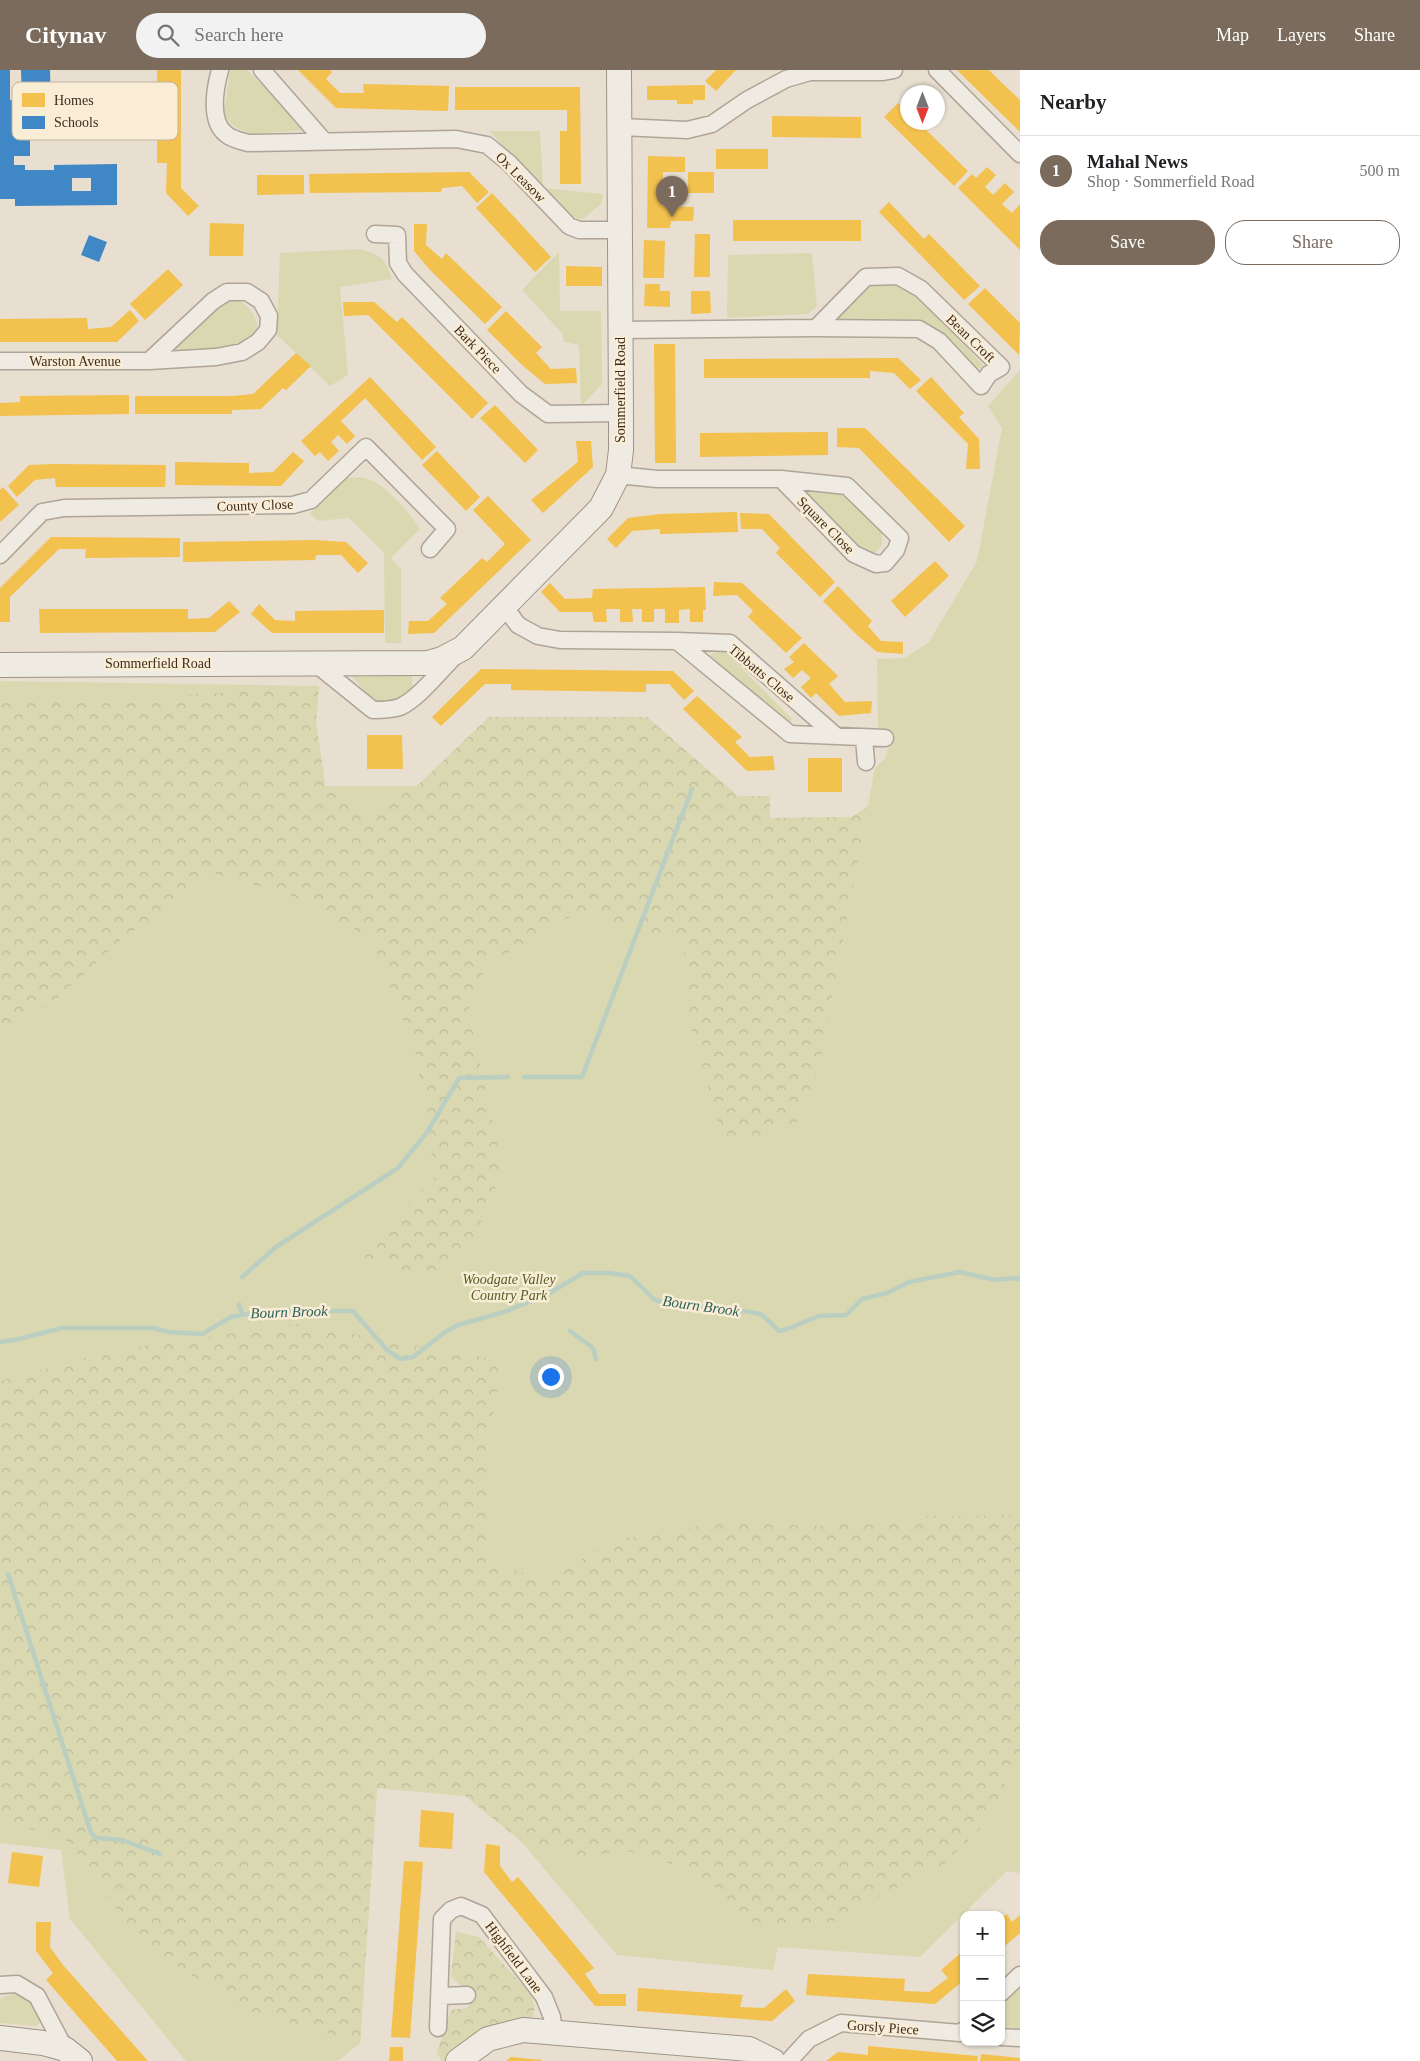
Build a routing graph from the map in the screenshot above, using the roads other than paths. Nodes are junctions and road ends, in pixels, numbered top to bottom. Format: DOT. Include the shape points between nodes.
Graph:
graph roads {
  1 [pos="220,70"];
  2 [pos="262,70"];
  3 [pos="619,70"];
  4 [pos="894,70"];
  5 [pos="937,70"];
  6 [pos="621,127"];
  7 [pos="324,141"];
  8 [pos="1020,154"];
  9 [pos="620,230"];
  10 [pos="375,234"];
  11 [pos="816,328"];
  12 [pos="620,330"];
  13 [pos="149,361"];
  14 [pos="0,362"];
  15 [pos="621,413"];
  16 [pos="618,475"];
  17 [pos="781,479"];
  18 [pos="430,549"];
  19 [pos="0,555"];
  20 [pos="504,606"];
  21 [pos="676,641"];
  22 [pos="463,648"];
  23 [pos="316,664"];
  24 [pos="0,665"];
  25 [pos="835,735"];
  26 [pos="864,738"];
  27 [pos="885,738"];
  28 [pos="866,762"];
  29 [pos="1020,1975"];
  30 [pos="0,1985"];
  31 [pos="1005,1989"];
  32 [pos="467,1995"];
  33 [pos="440,1996"];
  34 [pos="438,2028"];
  35 [pos="554,2032"];
  36 [pos="960,2032"];
  37 [pos="1005,2036"];
  38 [pos="0,2038"];
  39 [pos="1020,2038"];
  40 [pos="73,2055"];
  41 [pos="458,2061"];
  42 [pos="773,2061"];
  43 [pos="789,2061"];
  1 -- 7 [label="street, Ox Leasow" via="215,101 216,121 226,134 248,143"];
  2 -- 7 [label="street"];
  3 -- 6 [label="street, Sommerfield Road"];
  4 -- 6 [label="street" via="810,72 786,79 712,124 687,130"];
  5 -- 8 [label="street"];
  6 -- 9 [label="street, Sommerfield Road"];
  7 -- 9 [label="street, Ox Leasow" via="456,139 487,145 509,163 569,226 580,230"];
  9 -- 12 [label="street, Sommerfield Road"];
  10 -- 15 [label="street, Bark Piece" via="397,235 398,263 405,274 521,394 548,414"];
  11 -- 11 [label="street, Bean Croft" via="919,329 939,341 981,386 989,374 1001,367 921,289 898,276 866,277"];
  11 -- 12 [label="street, Bean Croft"];
  12 -- 15 [label="street, Sommerfield Road"];
  13 -- 13 [label="street, Warston Avenue" via="227,292 247,292 261,301 269,316 268,330 258,342 242,352"];
  13 -- 14 [label="street, Warston Avenue"];
  15 -- 16 [label="street, Sommerfield Road"];
  16 -- 17 [label="street, Square Close" via="657,479"];
  16 -- 20 [label="street, Sommerfield Road" via="601,508"];
  17 -- 17 [label="street, Square Close" via="854,554 876,564 885,563 896,550 900,538 846,486"];
  18 -- 19 [label="street, County Close" via="447,529 366,447 311,500 293,506 64,508 42,512"];
  20 -- 21 [label="street, Tibbatts Close" via="518,625 538,636 560,640"];
  20 -- 22 [label="street, Sommerfield Road"];
  21 -- 25 [label="street" via="790,734"];
  21 -- 25 [label="street, Tibbatts Close" via="730,643"];
  22 -- 23 [label="street, Sommerfield Road" via="428,663"];
  22 -- 23 [label="street, Sommerfield Road" via="414,697 390,710 373,710"];
  23 -- 24 [label="street, Sommerfield Road"];
  25 -- 26 [label="street"];
  26 -- 27 [label="street"];
  26 -- 28 [label="street"];
  29 -- 31 [label="street"];
  30 -- 40 [label="street" via="17,1984 37,1996"];
  32 -- 33 [label="street"];
  33 -- 34 [label="street, Highfield Lane"];
  33 -- 35 [label="street, Highfield Lane" via="442,1919 461,1906 482,1915 544,1997"];
  35 -- 41 [label="street" via="524,2030 506,2033 488,2039"];
  35 -- 42 [label="street" via="750,2049"];
  36 -- 43 [label="street, Gorsly Piece" via="841,2023 809,2039"];
  37 -- 39 [label="street"];
  38 -- 40 [label="street" via="42,2042"];
}
